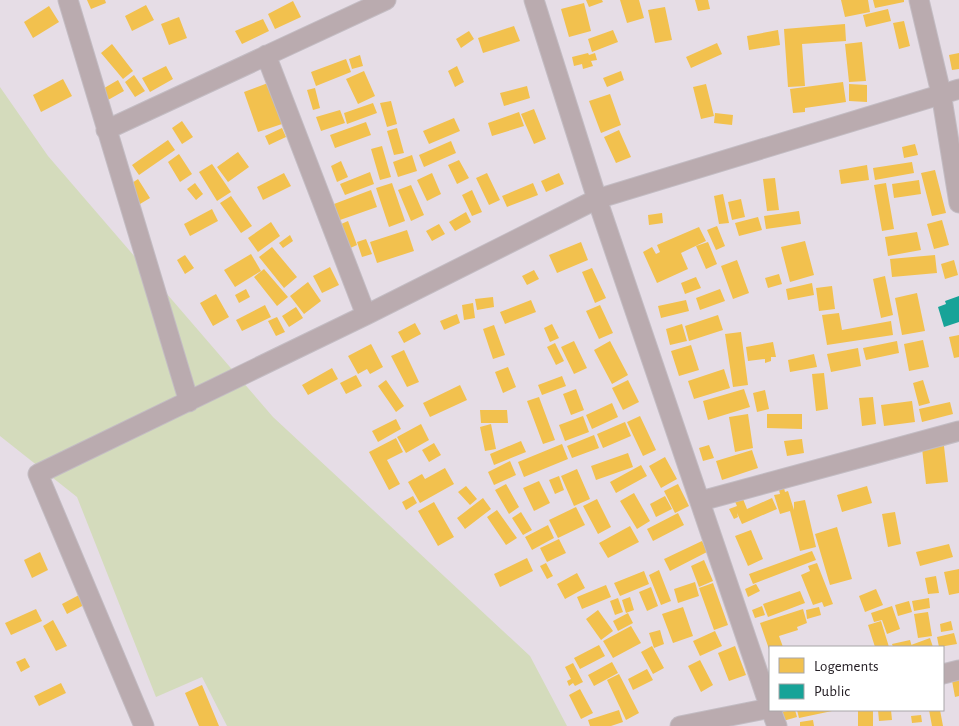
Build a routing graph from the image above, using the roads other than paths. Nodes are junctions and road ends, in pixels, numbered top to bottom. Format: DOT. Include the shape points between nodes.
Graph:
graph roads {
  1 [pos="68,0"];
  2 [pos="386,0"];
  3 [pos="534,0"];
  4 [pos="919,0"];
  5 [pos="266,55"];
  6 [pos="950,91"];
  7 [pos="106,130"];
  8 [pos="597,199"];
  9 [pos="959,204"];
  10 [pos="366,315"];
  11 [pos="189,402"];
  12 [pos="959,431"];
  13 [pos="701,501"];
  14 [pos="959,670"];
  15 [pos="944,674"];
  16 [pos="769,706"];
  17 [pos="769,709"];
  18 [pos="771,711"];
  19 [pos="144,726"];
  20 [pos="680,726"];
  21 [pos="776,726"];
  1 -- 7 [label="street"];
  2 -- 5 [label="street"];
  3 -- 8 [label="street"];
  4 -- 6 [label="street"];
  5 -- 7 [label="street"];
  5 -- 10 [label="street"];
  6 -- 8 [label="street"];
  6 -- 9 [label="street"];
  7 -- 11 [label="street"];
  8 -- 10 [label="street"];
  8 -- 13 [label="street"];
  10 -- 11 [label="street"];
  11 -- 19 [label="street" via="38,474"];
  12 -- 13 [label="street"];
  13 -- 16 [label="street"];
  14 -- 15 [label="street"];
  17 -- 20 [label="street"];
  18 -- 21 [label="street"];
}
